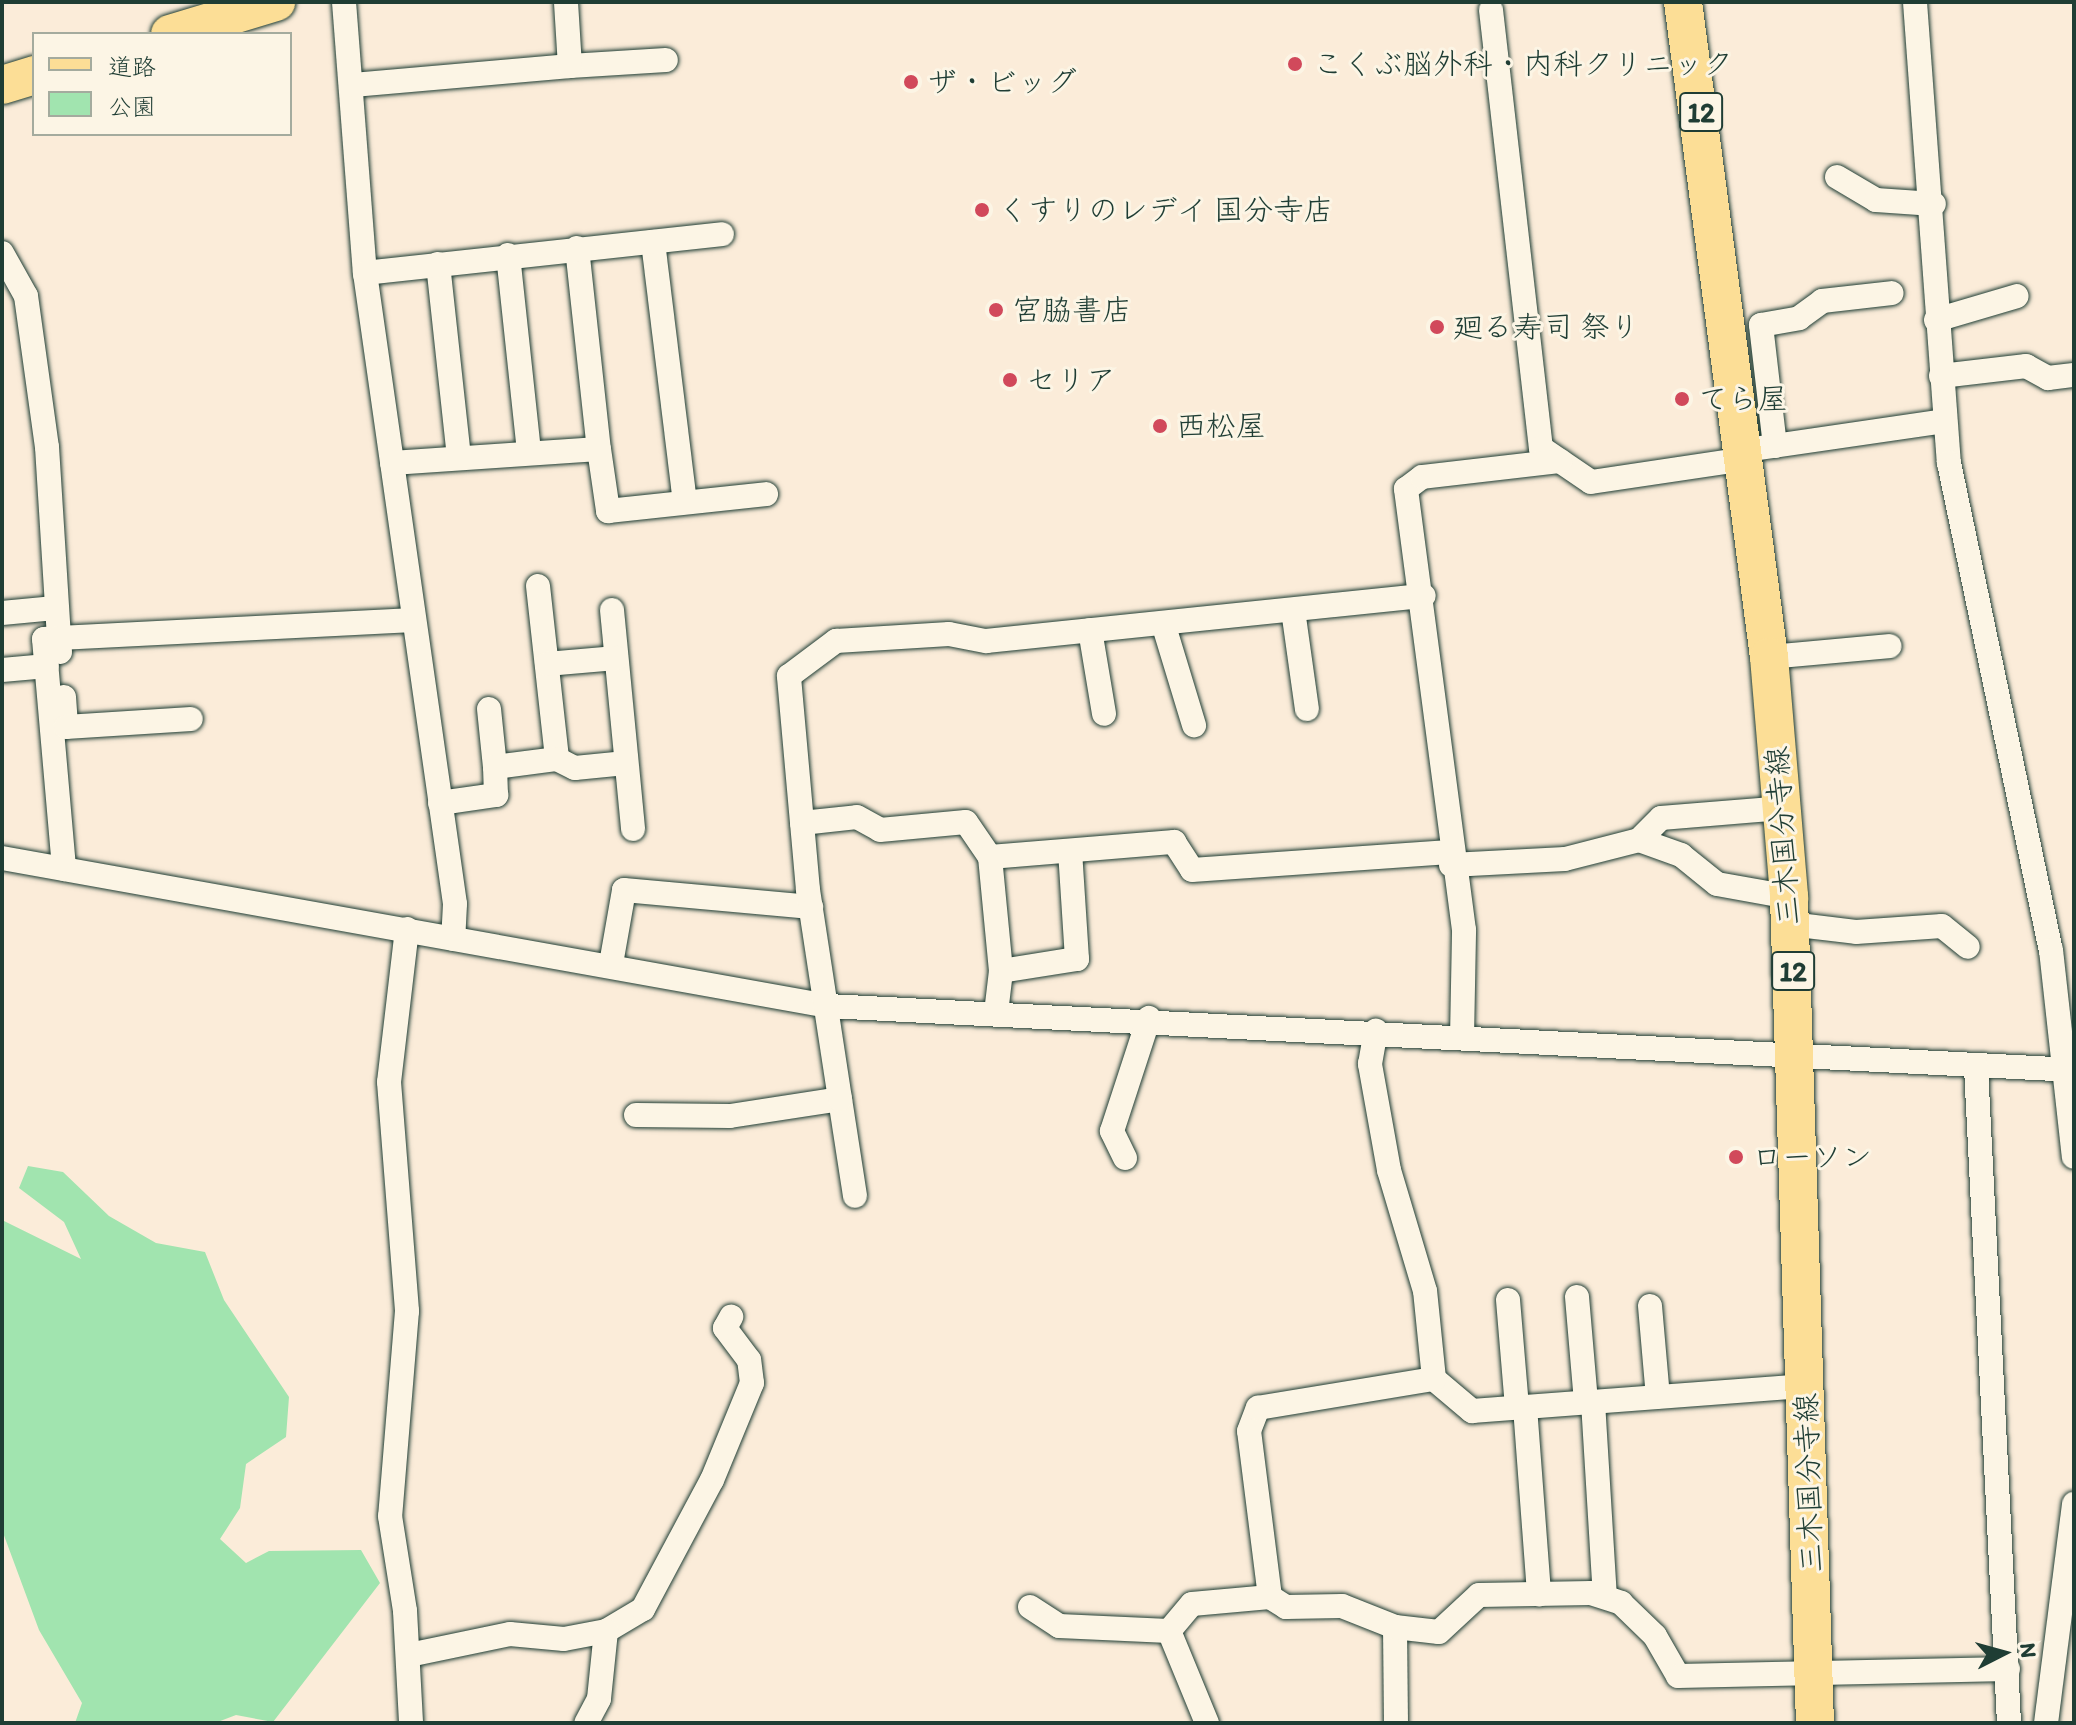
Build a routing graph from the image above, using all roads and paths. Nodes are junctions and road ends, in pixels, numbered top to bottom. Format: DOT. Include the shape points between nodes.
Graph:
graph roads {
  1 [pos="276,2"];
  2 [pos="344,2"];
  3 [pos="566,2"];
  4 [pos="1683,2"];
  5 [pos="1915,2"];
  6 [pos="1491,10"];
  7 [pos="177,32"];
  8 [pos="666,60"];
  9 [pos="570,66"];
  10 [pos="32,76"];
  11 [pos="2,85"];
  12 [pos="353,85"];
  13 [pos="1837,177"];
  14 [pos="1934,204"];
  15 [pos="722,234"];
  16 [pos="653,242"];
  17 [pos="577,248"];
  18 [pos="2,253"];
  19 [pos="508,255"];
  20 [pos="438,264"];
  21 [pos="365,273"];
  22 [pos="1892,293"];
  23 [pos="2017,296"];
  24 [pos="1936,320"];
  25 [pos="2074,375"];
  26 [pos="1941,376"];
  27 [pos="1944,421"];
  28 [pos="599,449"];
  29 [pos="529,451"];
  30 [pos="1754,452"];
  31 [pos="459,457"];
  32 [pos="1560,461"];
  33 [pos="392,463"];
  34 [pos="766,494"];
  35 [pos="685,502"];
  36 [pos="538,586"];
  37 [pos="1424,596"];
  38 [pos="55,608"];
  39 [pos="612,610"];
  40 [pos="1293,610"];
  41 [pos="2,613"];
  42 [pos="414,620"];
  43 [pos="1163,623"];
  44 [pos="1090,630"];
  45 [pos="59,638"];
  46 [pos="1889,646"];
  47 [pos="1769,657"];
  48 [pos="616,658"];
  49 [pos="547,664"];
  50 [pos="47,666"];
  51 [pos="2,670"];
  52 [pos="489,709"];
  53 [pos="1307,709"];
  54 [pos="1104,714"];
  55 [pos="191,719"];
  56 [pos="1194,725"];
  57 [pos="557,759"];
  58 [pos="626,763"];
  59 [pos="495,767"];
  60 [pos="440,803"];
  61 [pos="1782,808"];
  62 [pos="802,823"];
  63 [pos="633,829"];
  64 [pos="1639,840"];
  65 [pos="1070,851"];
  66 [pos="990,857"];
  67 [pos="2,858"];
  68 [pos="1450,859"];
  69 [pos="64,869"];
  70 [pos="811,907"];
  71 [pos="1790,910"];
  72 [pos="407,929"];
  73 [pos="453,939"];
  74 [pos="1968,947"];
  75 [pos="611,964"];
  76 [pos="1001,971"];
  77 [pos="828,1006"];
  78 [pos="996,1013"];
  79 [pos="1149,1018"];
  80 [pos="1376,1031"];
  81 [pos="1462,1038"];
  82 [pos="1797,1057"];
  83 [pos="1976,1067"];
  84 [pos="2068,1070"];
  85 [pos="840,1099"];
  86 [pos="636,1115"];
  87 [pos="2074,1157"];
  88 [pos="1125,1158"];
  89 [pos="855,1196"];
  90 [pos="1577,1297"];
  91 [pos="1508,1300"];
  92 [pos="1650,1306"];
  93 [pos="731,1317"];
  94 [pos="1434,1379"];
  95 [pos="1806,1386"];
  96 [pos="1658,1397"];
  97 [pos="1590,1402"];
  98 [pos="1521,1407"];
  99 [pos="2074,1504"];
  100 [pos="1539,1594"];
  101 [pos="1270,1597"];
  102 [pos="1605,1597"];
  103 [pos="1030,1607"];
  104 [pos="1395,1627"];
  105 [pos="606,1631"];
  106 [pos="1169,1631"];
  107 [pos="2065,1632"];
  108 [pos="409,1655"];
  109 [pos="2008,1669"];
  110 [pos="1814,1674"];
  111 [pos="411,1723"];
  112 [pos="586,1723"];
  113 [pos="1207,1723"];
  114 [pos="1396,1723"];
  115 [pos="1815,1723"];
  116 [pos="2009,1723"];
  117 [pos="2046,1723"];
  1 -- 7 [label="main road"];
  2 -- 12 [label="street"];
  3 -- 9 [label="street"];
  4 -- 30 [label="main road, 三木国分寺線 / 12"];
  5 -- 14 [label="street"];
  6 -- 32 [label="street" via="1541,448"];
  8 -- 9 [label="street"];
  9 -- 12 [label="street"];
  10 -- 11 [label="main road"];
  12 -- 21 [label="street"];
  13 -- 14 [label="street" via="1876,200"];
  14 -- 24 [label="street"];
  15 -- 16 [label="street"];
  16 -- 17 [label="street"];
  16 -- 35 [label="street"];
  17 -- 19 [label="street"];
  17 -- 28 [label="street"];
  18 -- 38 [label="street" via="26,296 47,447"];
  19 -- 20 [label="street"];
  19 -- 29 [label="street"];
  20 -- 21 [label="street"];
  20 -- 31 [label="street"];
  21 -- 33 [label="street"];
  22 -- 30 [label="street" via="1849,287 1761,325"];
  23 -- 24 [label="street"];
  24 -- 26 [label="street"];
  25 -- 26 [label="street" via="2048,378 2026,366"];
  26 -- 27 [label="street"];
  27 -- 30 [label="street"];
  27 -- 84 [label="street" via="1989,677 2051,950"];
  28 -- 29 [label="street"];
  28 -- 35 [label="street" via="608,511"];
  29 -- 31 [label="street"];
  30 -- 32 [label="street" via="1591,482"];
  30 -- 47 [label="main road, 三木国分寺線 / 12"];
  31 -- 33 [label="street"];
  32 -- 37 [label="street" via="1422,477 1406,489 1415,582"];
  33 -- 42 [label="street"];
  34 -- 35 [label="street"];
  36 -- 49 [label="street"];
  37 -- 40 [label="street"];
  37 -- 68 [label="street"];
  38 -- 41 [label="street"];
  38 -- 45 [label="street"];
  39 -- 48 [label="street"];
  40 -- 43 [label="street"];
  40 -- 53 [label="street"];
  42 -- 45 [label="street"];
  42 -- 60 [label="street"];
  43 -- 44 [label="street"];
  43 -- 56 [label="street"];
  44 -- 54 [label="street"];
  44 -- 62 [label="street" via="986,641 949,634 836,641 789,676"];
  45 -- 50 [label="street" via="44,639"];
  45 -- 55 [label="street" via="66,727"];
  46 -- 47 [label="street"];
  47 -- 61 [label="main road, 三木国分寺線 / 12"];
  48 -- 49 [label="street"];
  48 -- 58 [label="street"];
  49 -- 57 [label="street"];
  50 -- 51 [label="street"];
  50 -- 69 [label="street"];
  52 -- 59 [label="street"];
  57 -- 58 [label="street" via="575,768"];
  57 -- 59 [label="street"];
  58 -- 63 [label="street"];
  59 -- 60 [label="street" via="496,795"];
  60 -- 73 [label="street"];
  61 -- 64 [label="street" via="1661,818"];
  61 -- 71 [label="main road, 三木国分寺線 / 12"];
  62 -- 66 [label="street" via="857,817 880,830 966,822"];
  62 -- 70 [label="street"];
  64 -- 68 [label="street" via="1565,859"];
  64 -- 71 [label="street" via="1681,855 1717,884"];
  65 -- 66 [label="street"];
  65 -- 68 [label="street" via="1174,842 1192,870"];
  65 -- 76 [label="street" via="1077,959"];
  66 -- 76 [label="street"];
  67 -- 69 [label="street"];
  68 -- 81 [label="street" via="1464,930"];
  69 -- 72 [label="street"];
  70 -- 75 [label="street" via="624,890"];
  70 -- 77 [label="street"];
  71 -- 74 [label="street" via="1856,932 1942,926"];
  71 -- 82 [label="main road, 三木国分寺線 / 12"];
  72 -- 73 [label="street"];
  72 -- 108 [label="street" via="389,1082 407,1311 390,1516"];
  73 -- 75 [label="street"];
  75 -- 77 [label="street"];
  76 -- 78 [label="street"];
  77 -- 78 [label="street"];
  77 -- 85 [label="street"];
  78 -- 79 [label="street"];
  79 -- 80 [label="street"];
  79 -- 88 [label="street" via="1112,1131"];
  80 -- 81 [label="street"];
  80 -- 94 [label="street" via="1370,1064 1389,1170 1425,1291"];
  81 -- 82 [label="street"];
  82 -- 83 [label="street"];
  82 -- 95 [label="main road, 三木国分寺線 / 12"];
  83 -- 84 [label="street"];
  83 -- 109 [label="street"];
  84 -- 87 [label="street"];
  85 -- 86 [label="street" via="730,1116"];
  85 -- 89 [label="street"];
  90 -- 97 [label="street"];
  91 -- 98 [label="street"];
  92 -- 96 [label="street"];
  93 -- 105 [label="street" via="725,1328 749,1360 752,1383 712,1480 643,1609"];
  94 -- 98 [label="street" via="1472,1411"];
  94 -- 101 [label="street" via="1258,1408 1249,1431"];
  95 -- 96 [label="street"];
  95 -- 110 [label="main road, 三木国分寺線 / 12"];
  96 -- 97 [label="street"];
  97 -- 98 [label="street"];
  97 -- 102 [label="street"];
  98 -- 100 [label="street"];
  99 -- 107 [label="street"];
  100 -- 102 [label="street"];
  100 -- 104 [label="street" via="1479,1595 1439,1632"];
  101 -- 104 [label="street" via="1286,1607 1371,1612"];
  101 -- 106 [label="street" via="1192,1604"];
  102 -- 110 [label="street" via="1621,1603 1655,1636 1678,1676"];
  103 -- 106 [label="street" via="1059,1626"];
  104 -- 114 [label="street"];
  105 -- 108 [label="street" via="564,1639 510,1634"];
  105 -- 112 [label="street" via="599,1699"];
  106 -- 113 [label="street"];
  107 -- 117 [label="street"];
  108 -- 111 [label="street"];
  109 -- 110 [label="street"];
  109 -- 116 [label="street"];
  110 -- 115 [label="main road, 三木国分寺線 / 12"];
}
